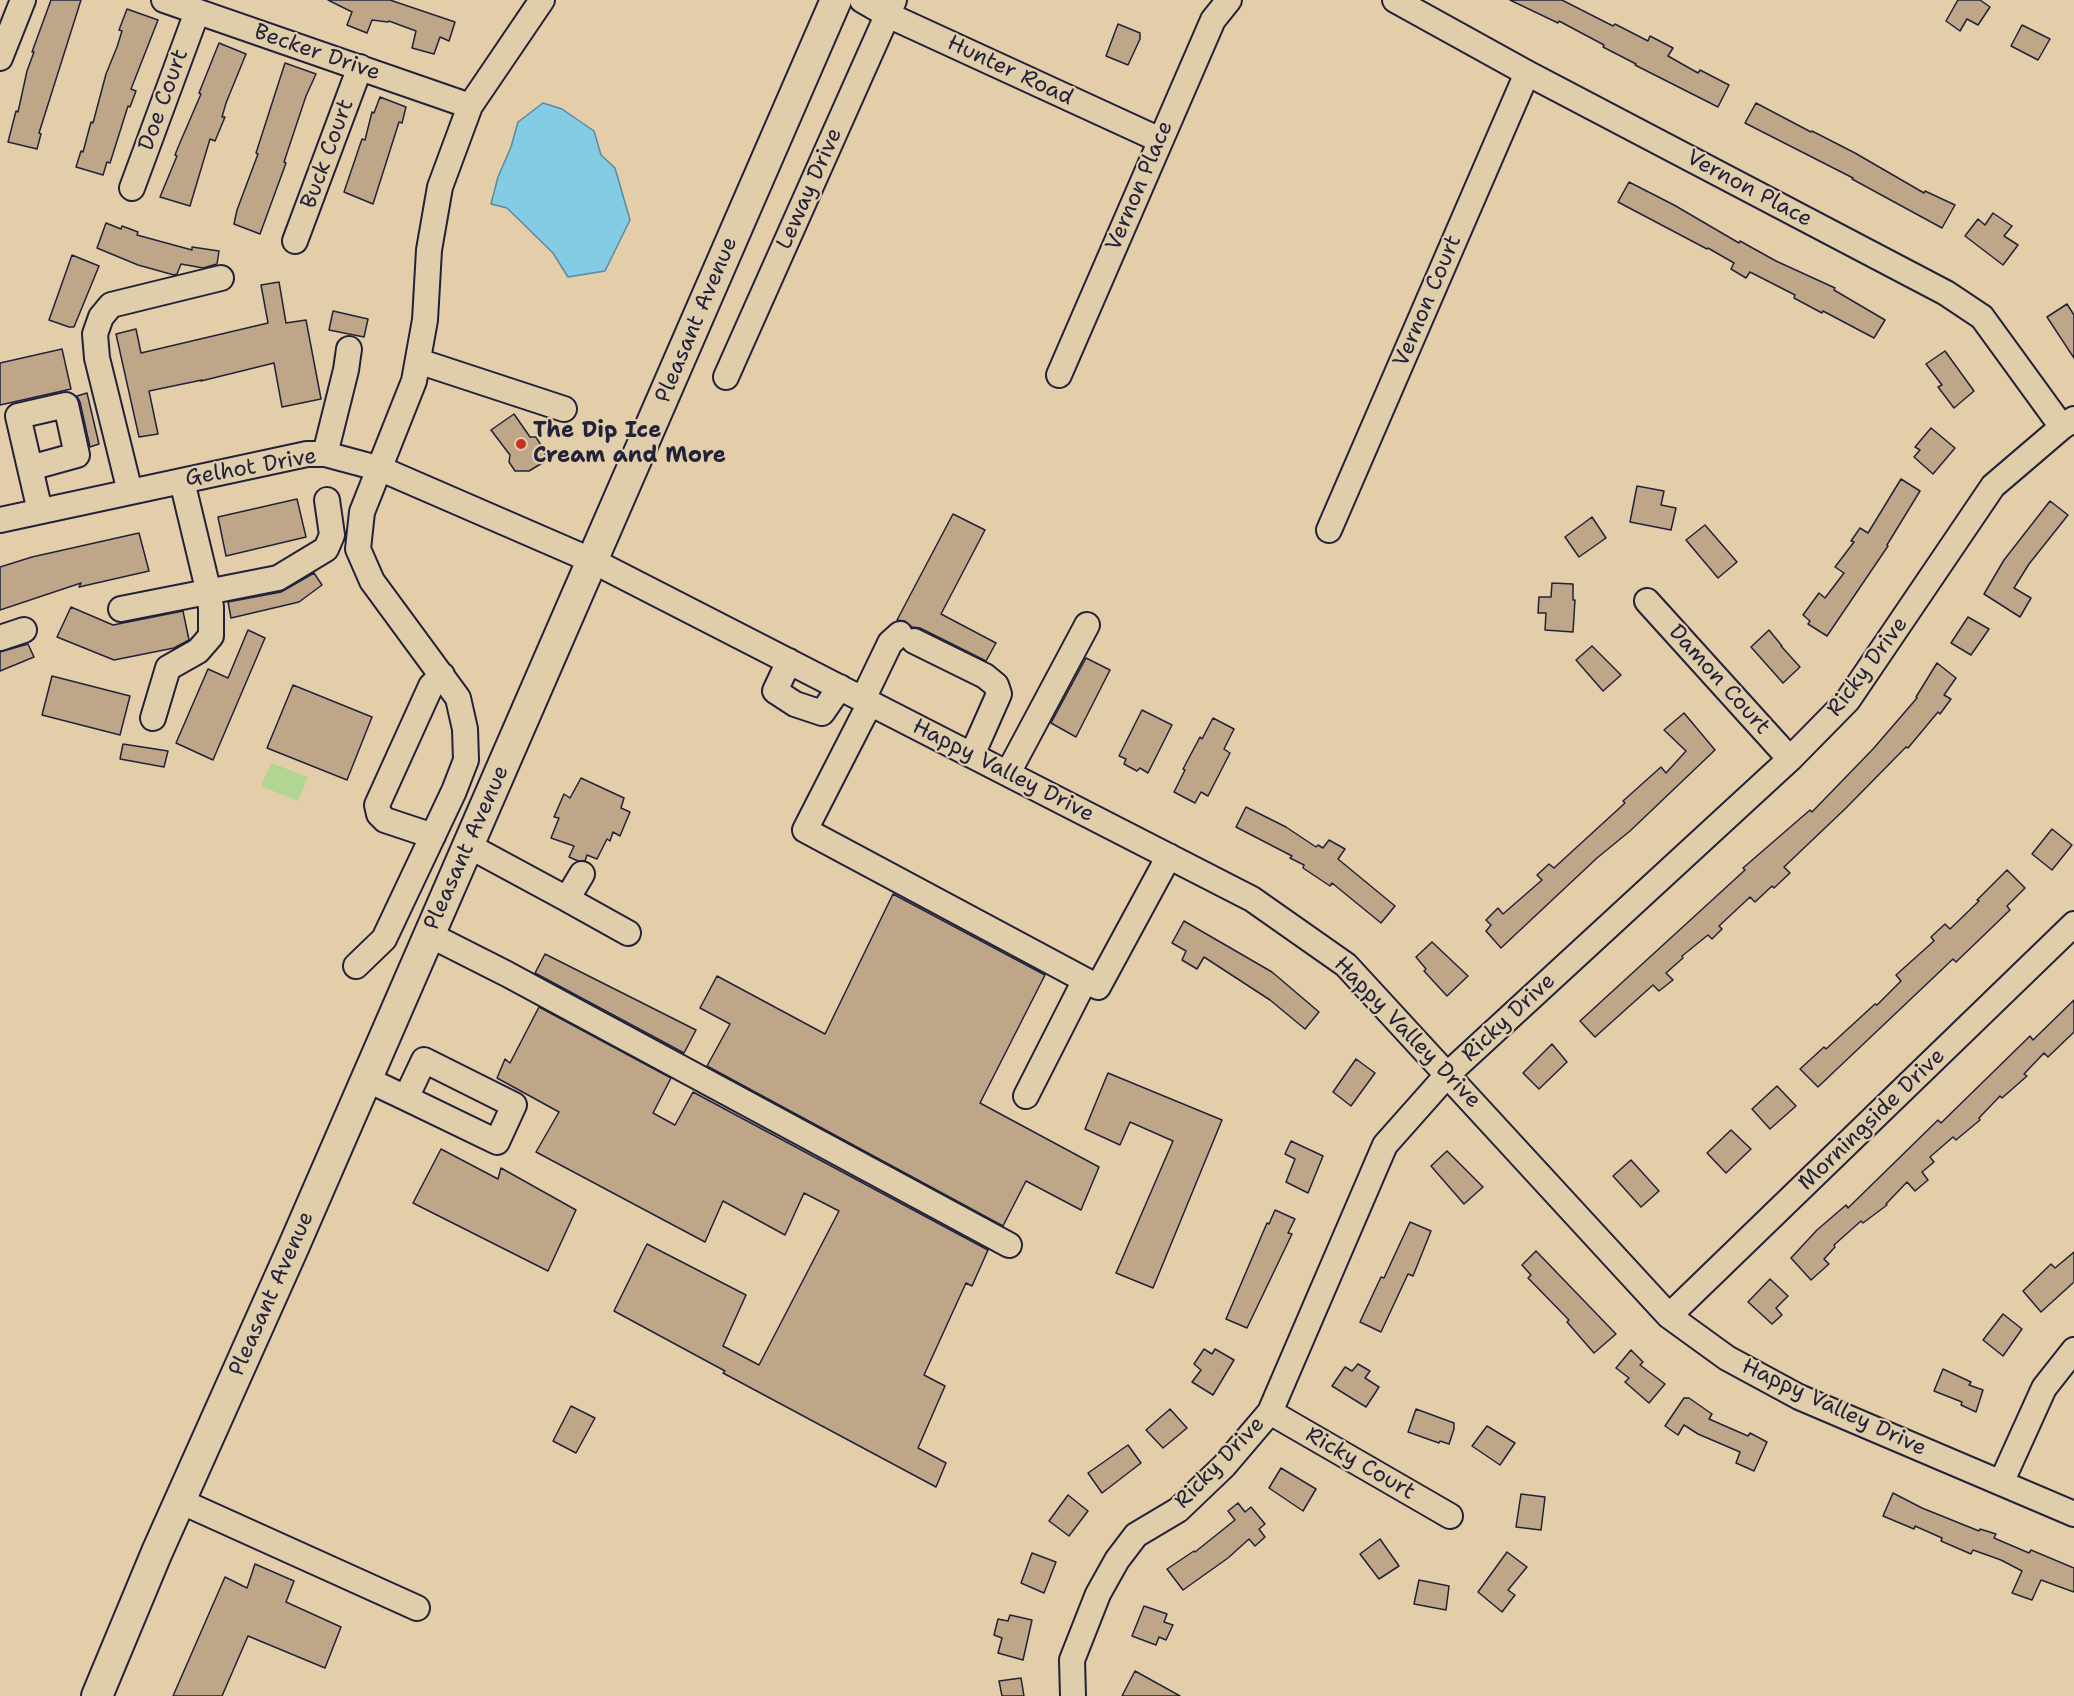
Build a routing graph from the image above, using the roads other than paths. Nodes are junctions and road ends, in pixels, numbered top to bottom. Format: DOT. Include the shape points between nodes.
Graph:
graph roads {
  1 [pos="23,0"];
  2 [pos="164,0"];
  3 [pos="542,0"];
  4 [pos="836,0"];
  5 [pos="862,0"];
  6 [pos="1229,0"];
  7 [pos="1395,0"];
  8 [pos="891,8"];
  9 [pos="197,12"];
  10 [pos="3,44"];
  11 [pos="360,67"];
  12 [pos="1527,73"];
  13 [pos="470,106"];
  14 [pos="1160,140"];
  15 [pos="132,188"];
  16 [pos="295,241"];
  17 [pos="221,278"];
  18 [pos="349,349"];
  19 [pos="418,361"];
  20 [pos="1059,375"];
  21 [pos="726,377"];
  22 [pos="564,410"];
  23 [pos="2068,423"];
  24 [pos="324,453"];
  25 [pos="30,468"];
  26 [pos="381,469"];
  27 [pos="182,481"];
  28 [pos="130,492"];
  29 [pos="327,500"];
  30 [pos="40,512"];
  31 [pos="0,520"];
  32 [pos="1329,530"];
  33 [pos="593,561"];
  34 [pos="208,591"];
  35 [pos="1647,601"];
  36 [pos="121,609"];
  37 [pos="1087,625"];
  38 [pos="24,630"];
  39 [pos="0,638"];
  40 [pos="789,661"];
  41 [pos="442,675"];
  42 [pos="840,687"];
  43 [pos="867,701"];
  44 [pos="153,718"];
  45 [pos="972,755"];
  46 [pos="1790,759"];
  47 [pos="1008,773"];
  48 [pos="433,836"];
  49 [pos="469,846"];
  50 [pos="1169,856"];
  51 [pos="582,874"];
  52 [pos="567,900"];
  53 [pos="2074,924"];
  54 [pos="628,933"];
  55 [pos="430,935"];
  56 [pos="356,966"];
  57 [pos="1085,980"];
  58 [pos="1448,1074"];
  59 [pos="366,1079"];
  60 [pos="1026,1096"];
  61 [pos="406,1098"];
  62 [pos="1009,1245"];
  63 [pos="1669,1316"];
  64 [pos="2074,1350"];
  65 [pos="1270,1412"];
  66 [pos="2001,1484"];
  67 [pos="180,1501"];
  68 [pos="2074,1514"];
  69 [pos="1450,1516"];
  70 [pos="417,1608"];
  71 [pos="97,1696"];
  72 [pos="1073,1696"];
  1 -- 10 [label="street"];
  2 -- 9 [label="street, Becker Drive"];
  3 -- 13 [label="street"];
  4 -- 33 [label="main road, Pleasant Avenue"];
  5 -- 8 [label="street, Hunter Road"];
  6 -- 14 [label="street, Vernon Place" via="1213,20"];
  7 -- 12 [label="street, Vernon Place"];
  8 -- 14 [label="street, Hunter Road"];
  8 -- 21 [label="street, Leway Drive"];
  9 -- 11 [label="street, Becker Drive"];
  9 -- 15 [label="street, Doe Court"];
  11 -- 13 [label="street, Becker Drive"];
  11 -- 16 [label="street, Buck Court"];
  12 -- 23 [label="street, Vernon Place" via="1946,293 1982,317"];
  12 -- 32 [label="street, Vernon Court"];
  13 -- 19 [label="street" via="440,187 429,250"];
  14 -- 20 [label="street, Vernon Place"];
  17 -- 28 [label="street" via="111,305 101,317 95,334 98,358"];
  18 -- 24 [label="street"];
  19 -- 22 [label="street"];
  19 -- 26 [label="street"];
  23 -- 46 [label="street, Ricky Drive" via="1994,486 1848,700"];
  24 -- 26 [label="street, Gelhot Drive"];
  24 -- 27 [label="street, Gelhot Drive"];
  25 -- 30 [label="street"];
  26 -- 33 [label="street, Gelhot Drive"];
  26 -- 41 [label="street" via="362,512 358,549 372,581"];
  27 -- 28 [label="street, Gelhot Drive"];
  27 -- 34 [label="street"];
  28 -- 30 [label="street, Gelhot Drive"];
  29 -- 34 [label="street" via="332,535 326,549 278,578"];
  30 -- 31 [label="street, Gelhot Drive"];
  33 -- 40 [label="street, Happy Valley Drive"];
  33 -- 49 [label="main road, Pleasant Avenue"];
  34 -- 36 [label="street"];
  34 -- 44 [label="street" via="211,636 198,651 168,668"];
  35 -- 46 [label="street, Damon Court"];
  37 -- 47 [label="street"];
  38 -- 39 [label="street"];
  40 -- 42 [label="street, Happy Valley Drive"];
  40 -- 42 [label="street" via="775,691 795,704 822,713"];
  41 -- 48 [label="street" via="458,698 466,760"];
  41 -- 48 [label="street" via="431,686 376,806 385,820"];
  42 -- 43 [label="street, Happy Valley Drive"];
  43 -- 45 [label="street, Happy Valley Drive"];
  43 -- 45 [label="street" via="890,643 907,637 985,676 999,694"];
  43 -- 57 [label="street" via="805,830"];
  45 -- 47 [label="street, Happy Valley Drive"];
  46 -- 58 [label="street, Ricky Drive"];
  47 -- 50 [label="street, Happy Valley Drive"];
  48 -- 56 [label="street" via="384,939"];
  49 -- 52 [label="street"];
  49 -- 55 [label="main road, Pleasant Avenue"];
  50 -- 57 [label="street" via="1098,987"];
  50 -- 58 [label="street, Happy Valley Drive" via="1252,899 1346,965"];
  51 -- 52 [label="street"];
  52 -- 54 [label="street"];
  53 -- 63 [label="street, Morningside Drive"];
  55 -- 59 [label="main road, Pleasant Avenue"];
  55 -- 62 [label="street"];
  57 -- 60 [label="street"];
  58 -- 63 [label="street, Happy Valley Drive"];
  58 -- 65 [label="street, Ricky Drive" via="1385,1145"];
  59 -- 61 [label="street"];
  59 -- 67 [label="main road, Pleasant Avenue"];
  63 -- 66 [label="street, Happy Valley Drive" via="1727,1358 1799,1397"];
  64 -- 66 [label="street" via="2044,1388"];
  65 -- 69 [label="street, Ricky Court"];
  65 -- 72 [label="street, Ricky Drive" via="1178,1510 1137,1535 1117,1560 1098,1594 1072,1660"];
  66 -- 68 [label="street, Happy Valley Drive"];
  67 -- 70 [label="street"];
  67 -- 71 [label="main road, Pleasant Avenue"];
}
